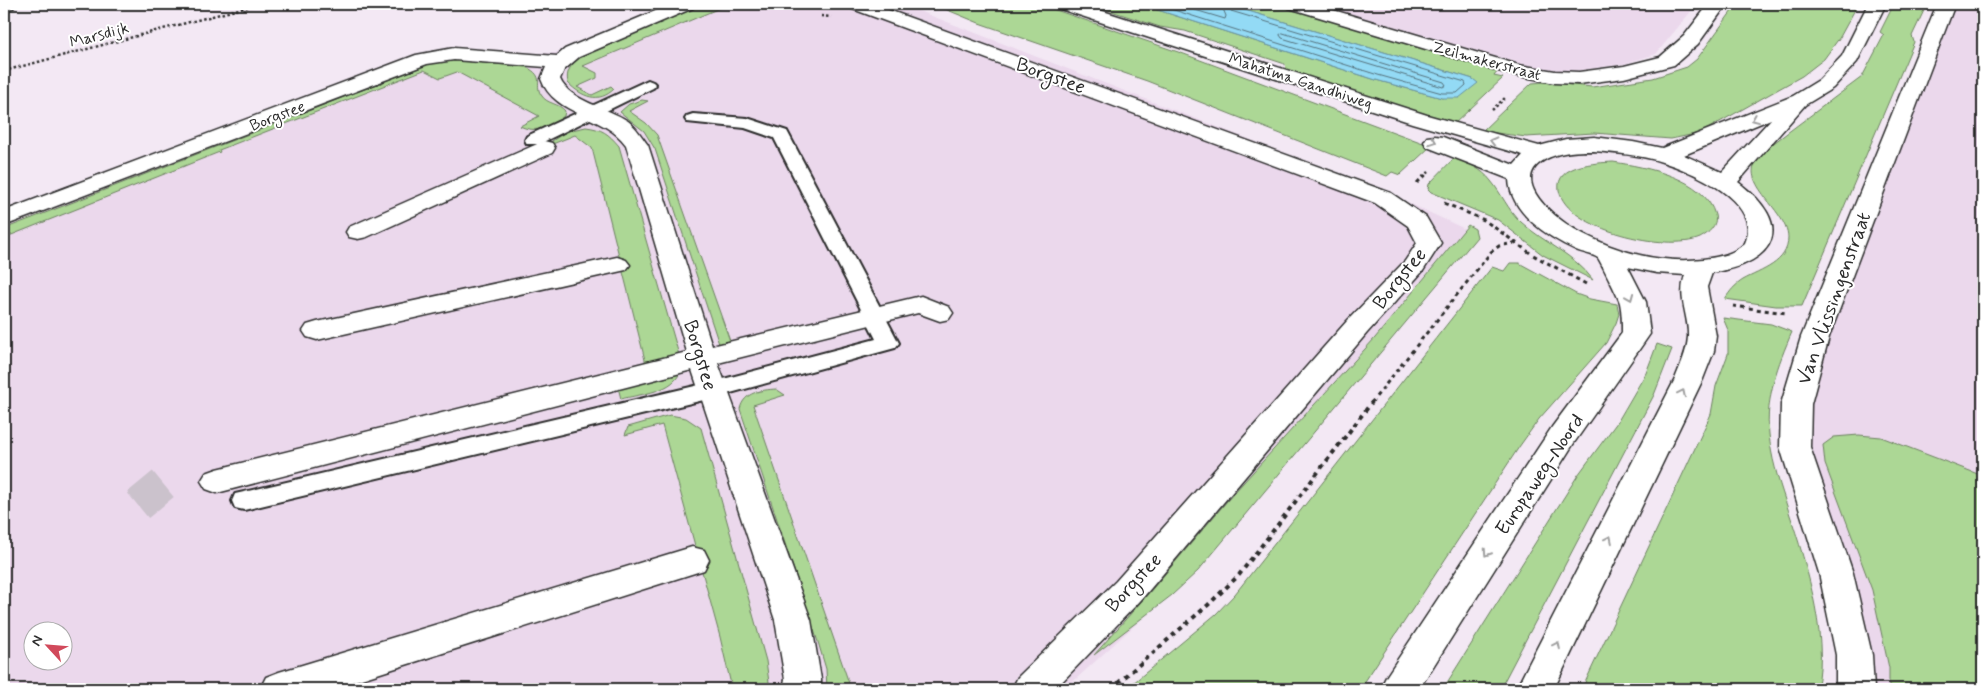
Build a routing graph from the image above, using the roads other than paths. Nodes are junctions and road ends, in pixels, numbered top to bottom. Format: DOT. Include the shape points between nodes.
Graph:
graph roads {
  1 [pos="687,4"];
  2 [pos="856,4"];
  3 [pos="1058,4"];
  4 [pos="1063,4"];
  5 [pos="1295,4"];
  6 [pos="1718,4"];
  7 [pos="1877,4"];
  8 [pos="1946,4"];
  9 [pos="558,62"];
  10 [pos="648,85"];
  11 [pos="1800,100"];
  12 [pos="592,111"];
  13 [pos="693,119"];
  14 [pos="538,144"];
  15 [pos="1540,153"];
  16 [pos="1664,155"];
  17 [pos="1520,175"];
  18 [pos="1725,182"];
  19 [pos="4,220"];
  20 [pos="358,232"];
  21 [pos="1608,254"];
  22 [pos="617,265"];
  23 [pos="1701,267"];
  24 [pos="940,313"];
  25 [pos="875,316"];
  26 [pos="317,331"];
  27 [pos="703,357"];
  28 [pos="712,390"];
  29 [pos="217,481"];
  30 [pos="244,501"];
  31 [pos="692,560"];
  32 [pos="279,689"];
  33 [pos="802,689"];
  34 [pos="1031,689"];
  35 [pos="1399,689"];
  36 [pos="1535,689"];
  37 [pos="1855,689"];
  1 -- 9 [label="street" via="594,42"];
  2 -- 34 [label="street, Borgstee" via="1383,198 1418,222 1429,243 1414,266 1128,591"];
  3 -- 17 [label="street, Mahatma Gandhiweg, one-way"];
  15 -- 4 [label="street, Mahatma Gandhiweg, one-way" via="1467,135"];
  5 -- 6 [label="street, Zeilmakerstraat" via="1530,73 1579,78 1624,72 1667,61 1691,40"];
  7 -- 11 [label="street" via="1850,58 1826,84"];
  8 -- 37 [label="street, Van Vlissingenstraat" via="1815,337 1796,404 1796,446 1836,573 1854,655"];
  9 -- 12 [label="street, Borgstee" via="551,72 550,82 554,90"];
  9 -- 19 [label="street, Borgstee" via="454,54 423,60"];
  10 -- 12 [label="lane"];
  11 -- 16 [label="street, one-way"];
  11 -- 18 [label="street"];
  12 -- 14 [label="lane"];
  12 -- 27 [label="street, Borgstee" via="622,126 637,145"];
  13 -- 25 [label="lane" via="747,123 781,135"];
  14 -- 20 [label="street"];
  15 -- 16 [label="street" via="1564,146 1594,144"];
  15 -- 17 [label="street" via="1527,163"];
  16 -- 18 [label="street"];
  17 -- 21 [label="street" via="1522,194 1539,216 1569,237"];
  18 -- 23 [label="street" via="1746,200 1759,218 1761,236 1751,251 1731,262"];
  21 -- 23 [label="street" via="1656,265"];
  21 -- 35 [label="street, Europaweg-Noord, one-way" via="1633,302 1636,334 1563,435"];
  22 -- 26 [label="street"];
  36 -- 23 [label="street, one-way" via="1700,351 1701,326 1694,287"];
  24 -- 25 [label="street" via="921,304"];
  25 -- 27 [label="street"];
  25 -- 28 [label="lane" via="888,343"];
  27 -- 28 [label="street, Borgstee"];
  27 -- 29 [label="street"];
  28 -- 30 [label="lane"];
  28 -- 33 [label="street, Borgstee" via="793,620"];
  31 -- 32 [label="street"];
}
